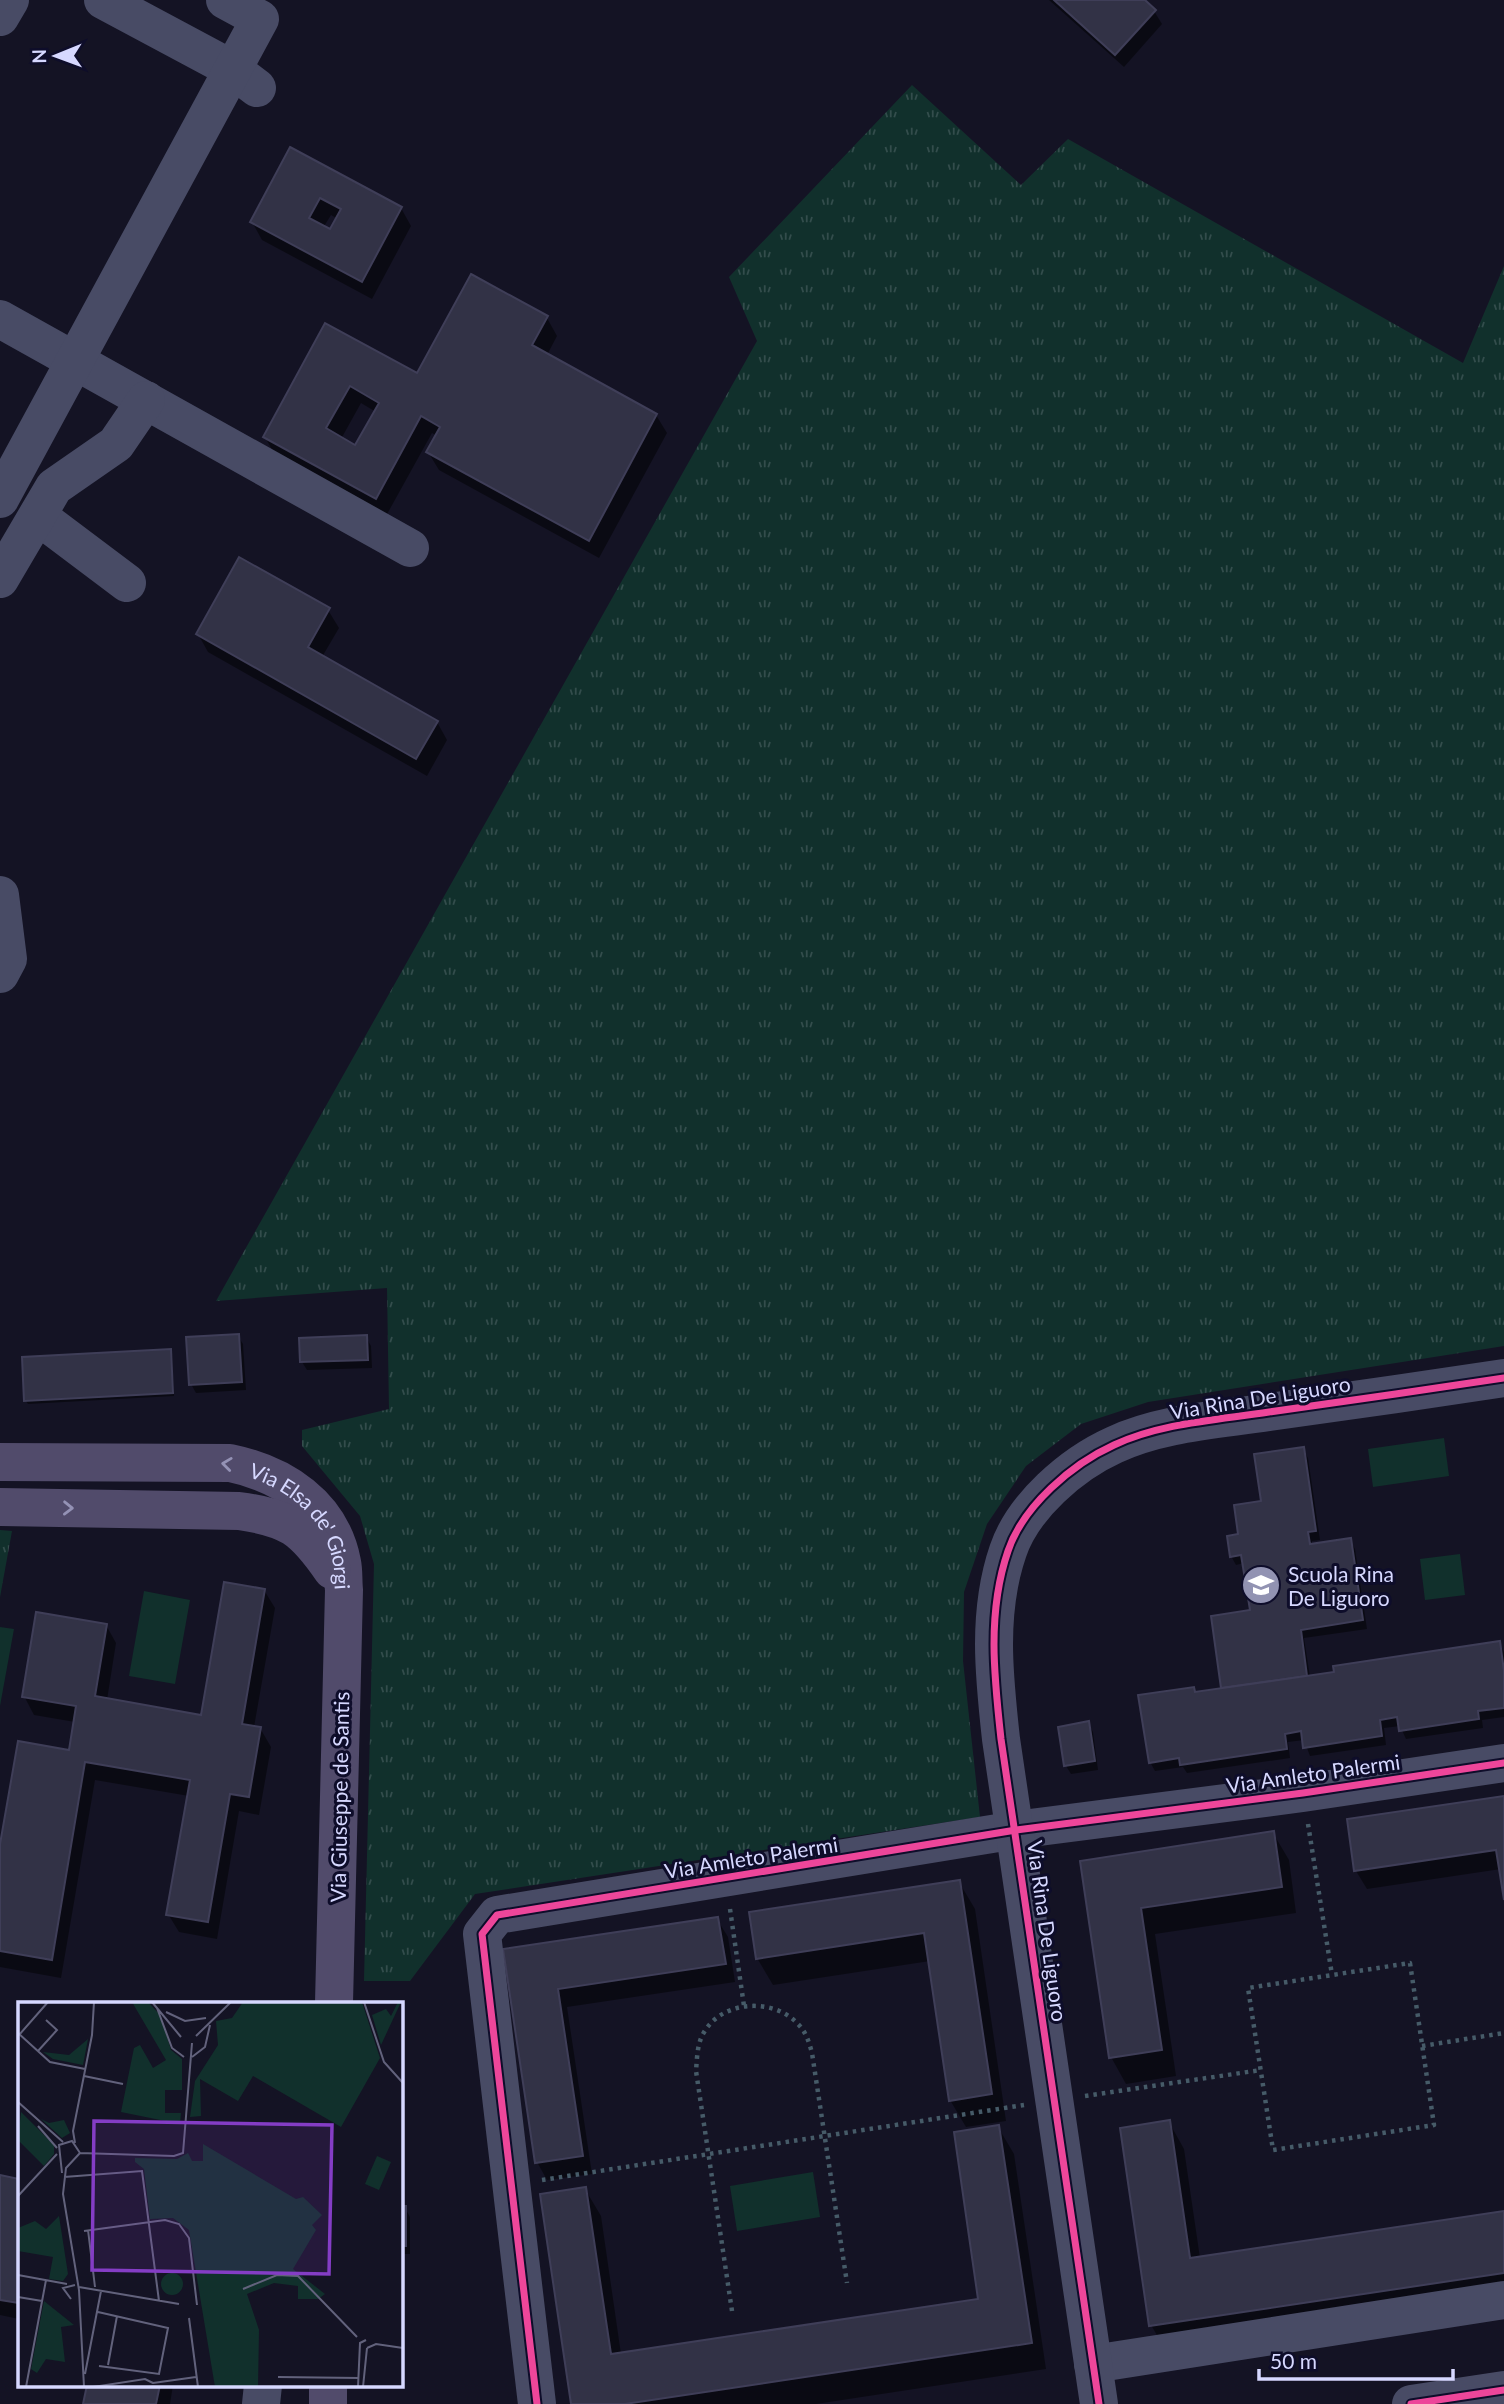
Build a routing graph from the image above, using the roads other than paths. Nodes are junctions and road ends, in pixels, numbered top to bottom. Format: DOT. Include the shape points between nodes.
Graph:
graph roads {
  1 [pos="9,0"];
  2 [pos="103,0"];
  3 [pos="225,0"];
  4 [pos="0,17"];
  5 [pos="244,78"];
  6 [pos="0,319"];
  7 [pos="75,361"];
  8 [pos="146,400"];
  9 [pos="0,499"];
  10 [pos="38,516"];
  11 [pos="410,548"];
  12 [pos="0,579"];
  13 [pos="127,583"];
  14 [pos="0,895"];
  15 [pos="0,974"];
  16 [pos="1504,1378"];
  17 [pos="0,1462"];
  18 [pos="0,1507"];
  19 [pos="344,1590"];
  20 [pos="1504,1763"];
  21 [pos="1016,1830"];
  22 [pos="334,2002"];
  23 [pos="1504,2300"];
  24 [pos="1093,2364"];
  25 [pos="263,2386"];
  26 [pos="328,2386"];
  27 [pos="1504,2390"];
  28 [pos="261,2404"];
  29 [pos="328,2404"];
  30 [pos="537,2404"];
  31 [pos="1099,2404"];
  32 [pos="1411,2404"];
  1 -- 4 [label="street"];
  2 -- 5 [label="street"];
  3 -- 5 [label="street" via="260,19"];
  5 -- 7 [label="street"];
  6 -- 7 [label="street"];
  7 -- 8 [label="street"];
  7 -- 9 [label="street"];
  8 -- 10 [label="street" via="116,444 54,487"];
  8 -- 11 [label="street"];
  10 -- 12 [label="street"];
  10 -- 13 [label="street"];
  14 -- 15 [label="street" via="8,959"];
  16 -- 21 [label="street, Via Rina De Liguoro" via="1169,1427 1116,1443 1056,1483 1014,1536 996,1604 993,1671"];
  19 -- 17 [label="main road, Via Elsa de' Giorgi, one-way" via="342,1562 320,1513 304,1494 260,1470 207,1462"];
  18 -- 19 [label="main road, Via Elsa de' Giorgi, one-way" via="265,1514 306,1535"];
  19 -- 22 [label="main road, Via Giuseppe de Santis"];
  20 -- 21 [label="street, Via Amleto Palermi"];
  21 -- 24 [label="street, Via Rina De Liguoro"];
  21 -- 30 [label="street, Via Amleto Palermi" via="498,1915 482,1934"];
  23 -- 24 [label="street"];
  24 -- 31 [label="street, Via Rina De Liguoro"];
  25 -- 28 [label="street"];
  26 -- 29 [label="main road"];
  27 -- 32 [label="street"];
}
